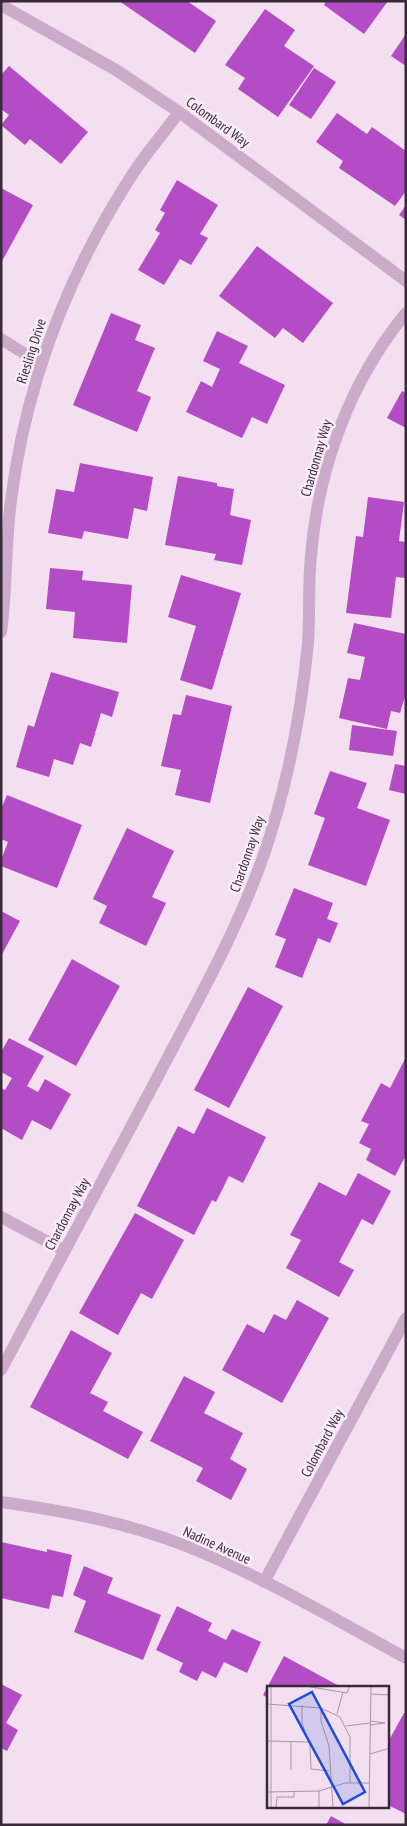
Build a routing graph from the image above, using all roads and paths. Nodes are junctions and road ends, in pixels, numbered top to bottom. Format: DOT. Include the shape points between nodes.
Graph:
graph roads {
  1 [pos="1,5"];
  2 [pos="179,112"];
  3 [pos="406,281"];
  4 [pos="406,312"];
  5 [pos="1,339"];
  6 [pos="40,363"];
  7 [pos="1,632"];
  8 [pos="1,1217"];
  9 [pos="65,1251"];
  10 [pos="406,1318"];
  11 [pos="1,1370"];
  12 [pos="1,1502"];
  13 [pos="264,1582"];
  14 [pos="406,1658"];
  1 -- 2 [label="street, Colombard Way" via="116,70"];
  2 -- 3 [label="street, Colombard Way"];
  2 -- 6 [label="street, Riesling Drive" via="132,174 98,230 69,288"];
  4 -- 9 [label="street, Chardonnay Way" via="364,374 341,423 325,474 315,519 308,640 299,713 281,799 264,855 211,976"];
  5 -- 6 [label="street"];
  6 -- 7 [label="street, Riesling Drive" via="21,437 10,501"];
  8 -- 9 [label="street"];
  9 -- 11 [label="street, Chardonnay Way"];
  10 -- 13 [label="street, Colombard Way"];
  12 -- 13 [label="street, Nadine Avenue" via="65,1511 126,1526 186,1546"];
  13 -- 14 [label="street, Nadine Avenue"];
}
